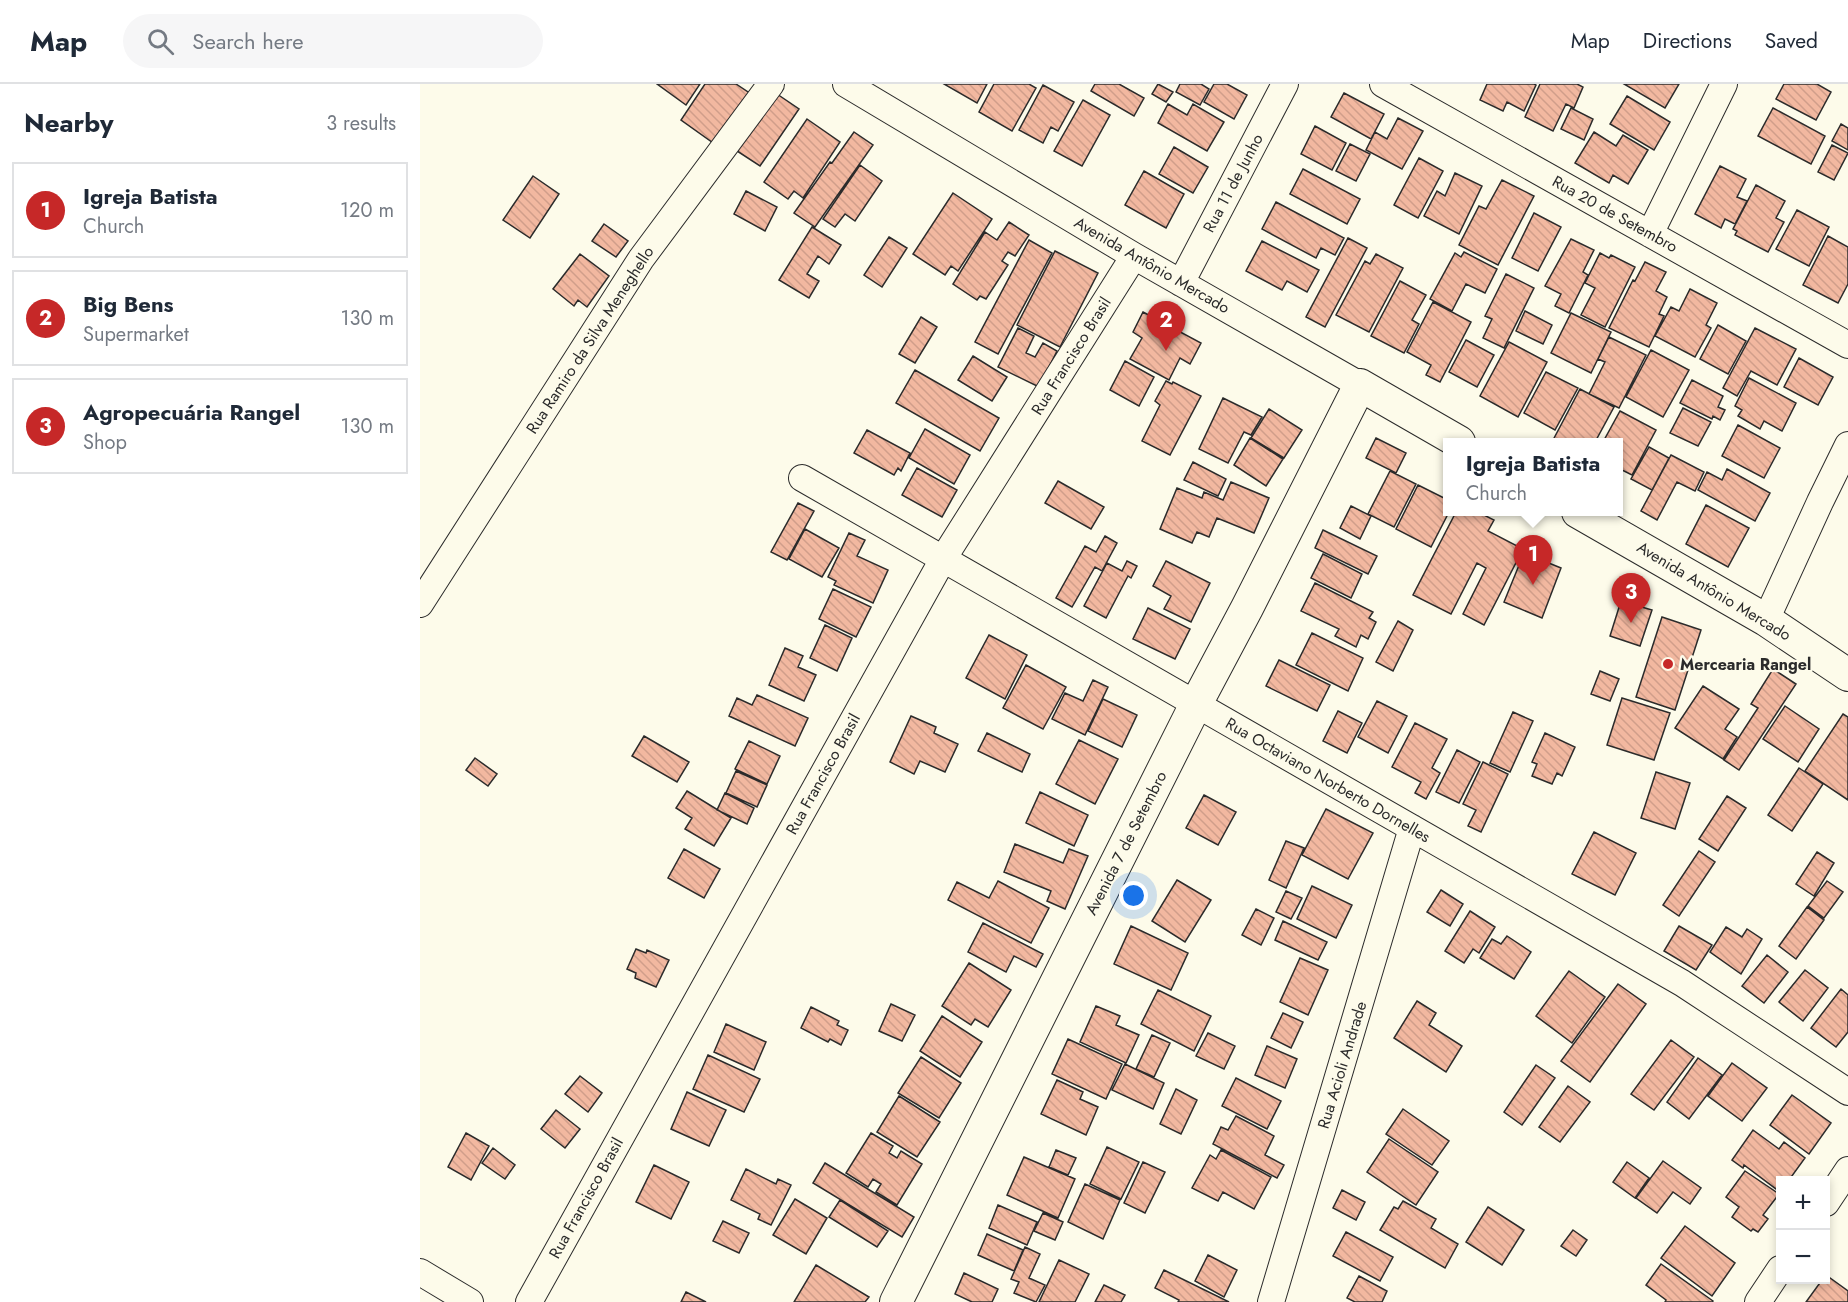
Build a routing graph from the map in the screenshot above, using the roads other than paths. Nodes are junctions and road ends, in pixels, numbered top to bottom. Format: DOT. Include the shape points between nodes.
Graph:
graph roads {
  1 [pos="771,84"];
  2 [pos="846,84"];
  3 [pos="1285,84"];
  4 [pos="1383,84"];
  5 [pos="1724,84"];
  6 [pos="1650,234"];
  7 [pos="1134,256"];
  8 [pos="1181,283"];
  9 [pos="1848,345"];
  10 [pos="1360,385"];
  11 [pos="1452,438"];
  12 [pos="1848,446"];
  13 [pos="802,478"];
  14 [pos="1585,516"];
  15 [pos="943,559"];
  16 [pos="420,604"];
  17 [pos="1766,620"];
  18 [pos="1848,675"];
  19 [pos="1196,704"];
  20 [pos="1412,828"];
  21 [pos="1848,1092"];
  22 [pos="1848,1170"];
  23 [pos="1830,1197"];
  24 [pos="420,1272"];
  25 [pos="1776,1275"];
  26 [pos="470,1302"];
  27 [pos="529,1302"];
  28 [pos="896,1302"];
  29 [pos="1271,1302"];
  30 [pos="1758,1302"];
  1 -- 16 [label="street, Rua Ramiro da Silva Meneghello" via="641,259"];
  2 -- 7 [label="street, Avenida Antônio Mercado"];
  3 -- 8 [label="street, Rua 11 de Junho"];
  4 -- 6 [label="street, Rua 20 de Setembro"];
  5 -- 6 [label="street"];
  6 -- 9 [label="street, Rua 20 de Setembro"];
  7 -- 8 [label="street, Avenida Antônio Mercado"];
  7 -- 15 [label="street, Rua Francisco Brasil"];
  8 -- 10 [label="street, Avenida Antônio Mercado"];
  10 -- 11 [label="street, Avenida Antônio Mercado"];
  10 -- 19 [label="street, Avenida 7 de Setembro"];
  12 -- 17 [label="street"];
  13 -- 15 [label="street, Rua Octaviano Norberto Dornelles"];
  14 -- 17 [label="street, Avenida Antônio Mercado"];
  15 -- 19 [label="street, Rua Octaviano Norberto Dornelles"];
  15 -- 27 [label="street, Rua Francisco Brasil"];
  17 -- 18 [label="street, Avenida Antônio Mercado"];
  19 -- 20 [label="street, Rua Octaviano Norberto Dornelles"];
  19 -- 28 [label="street, Avenida 7 de Setembro"];
  20 -- 21 [label="street, Rua Octaviano Norberto Dornelles" via="1682,983"];
  20 -- 29 [label="street, Rua Acioli Andrade"];
  22 -- 23 [label="street"];
  24 -- 26 [label="street"];
  25 -- 30 [label="street"];
}
